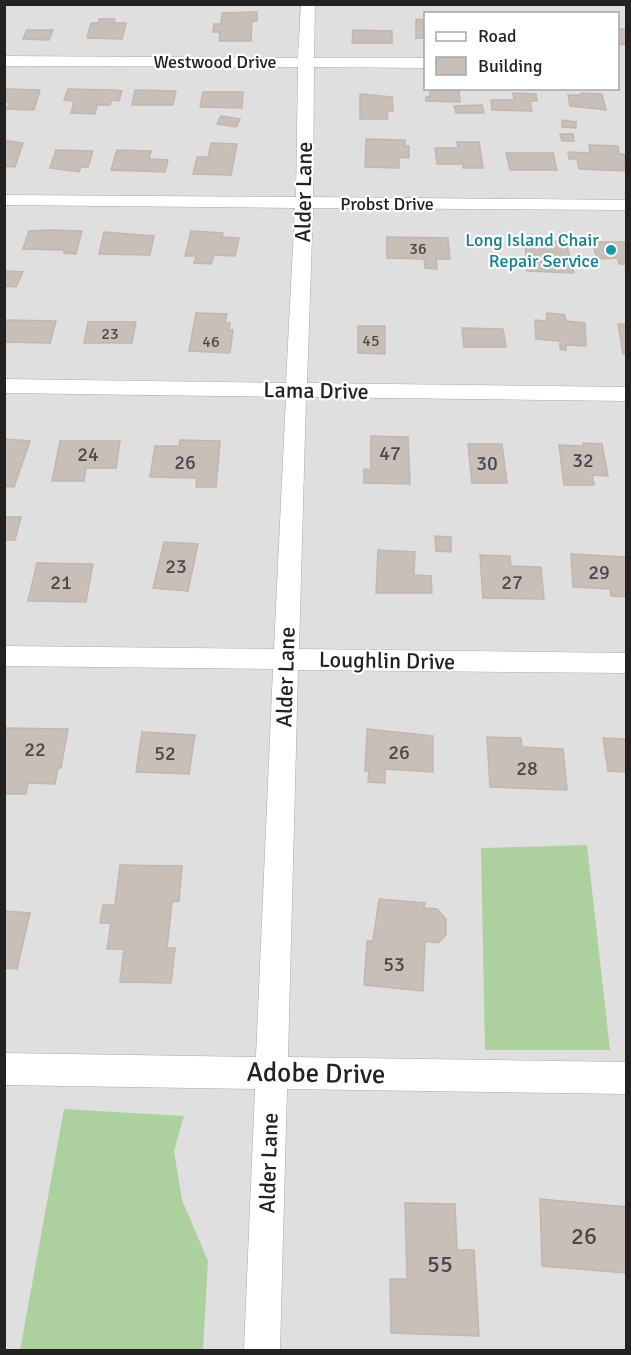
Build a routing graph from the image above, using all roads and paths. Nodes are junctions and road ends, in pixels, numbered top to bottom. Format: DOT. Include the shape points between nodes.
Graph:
graph roads {
  1 [pos="308,4"];
  2 [pos="4,61"];
  3 [pos="305,63"];
  4 [pos="424,63"];
  5 [pos="4,200"];
  6 [pos="304,203"];
  7 [pos="627,205"];
  8 [pos="4,386"];
  9 [pos="294,389"];
  10 [pos="627,394"];
  11 [pos="4,656"];
  12 [pos="285,659"];
  13 [pos="627,663"];
  14 [pos="4,1069"];
  15 [pos="271,1073"];
  16 [pos="627,1078"];
  17 [pos="262,1350"];
  1 -- 3 [label="street, Alder Lane"];
  2 -- 3 [label="street, Westwood Drive"];
  3 -- 4 [label="street, Westwood Drive"];
  3 -- 6 [label="street, Alder Lane"];
  5 -- 6 [label="street, Probst Drive"];
  6 -- 7 [label="street, Probst Drive"];
  6 -- 9 [label="street, Alder Lane"];
  8 -- 9 [label="street, Lama Drive"];
  9 -- 10 [label="street, Lama Drive"];
  9 -- 12 [label="street, Alder Lane"];
  11 -- 12 [label="street, Loughlin Drive"];
  12 -- 13 [label="street, Loughlin Drive"];
  12 -- 15 [label="street, Alder Lane"];
  14 -- 15 [label="street, Adobe Drive"];
  15 -- 16 [label="street, Adobe Drive"];
  15 -- 17 [label="street, Alder Lane"];
}
